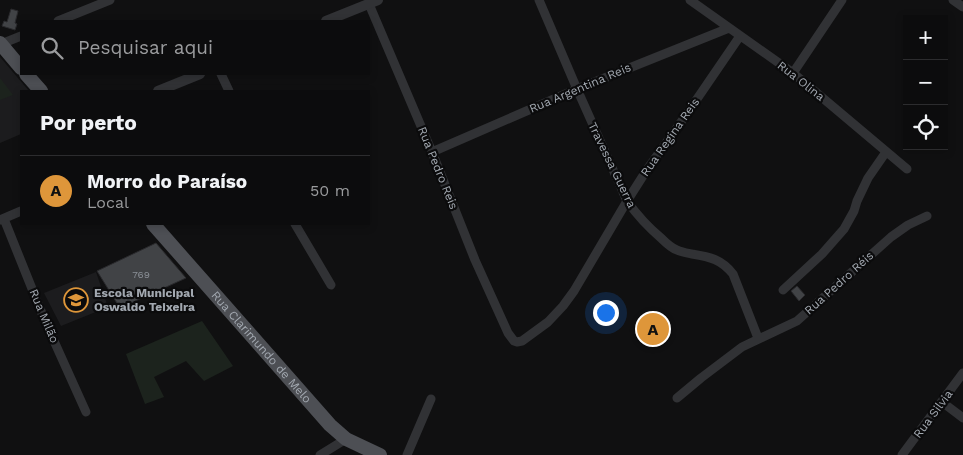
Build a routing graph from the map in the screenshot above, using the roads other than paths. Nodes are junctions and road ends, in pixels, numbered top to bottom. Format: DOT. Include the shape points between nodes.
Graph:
graph roads {
  1 [pos="110,0"];
  2 [pos="539,0"];
  3 [pos="690,0"];
  4 [pos="842,0"];
  5 [pos="953,0"];
  6 [pos="375,1"];
  7 [pos="963,7"];
  8 [pos="60,20"];
  9 [pos="328,20"];
  10 [pos="729,28"];
  11 [pos="20,36"];
  12 [pos="740,36"];
  13 [pos="1,44"];
  14 [pos="20,67"];
  15 [pos="793,73"];
  16 [pos="27,75"];
  17 [pos="198,75"];
  18 [pos="221,75"];
  19 [pos="577,89"];
  20 [pos="39,90"];
  21 [pos="160,90"];
  22 [pos="229,90"];
  23 [pos="432,152"];
  24 [pos="886,152"];
  25 [pos="907,169"];
  26 [pos="627,201"];
  27 [pos="20,211"];
  28 [pos="927,216"];
  29 [pos="2,220"];
  30 [pos="154,225"];
  31 [pos="296,225"];
  32 [pos="332,285"];
  33 [pos="783,290"];
  34 [pos="508,333"];
  35 [pos="758,338"];
  36 [pos="963,373"];
  37 [pos="677,398"];
  38 [pos="431,400"];
  39 [pos="942,402"];
  40 [pos="86,412"];
  41 [pos="963,418"];
  42 [pos="346,439"];
  43 [pos="320,455"];
  44 [pos="380,455"];
  45 [pos="408,455"];
  46 [pos="902,455"];
  1 -- 8 [label="street"];
  2 -- 19 [label="street, Travessa Guerra"];
  3 -- 10 [label="street, Rua Olina"];
  4 -- 15 [label="street"];
  5 -- 7 [label="street"];
  6 -- 9 [label="street"];
  6 -- 23 [label="street, Rua Pedro Reis"];
  10 -- 12 [label="street, Rua Olina"];
  10 -- 19 [label="street, Rua Argentina Reis"];
  11 -- 13 [label="street"];
  12 -- 15 [label="street, Rua Olina"];
  12 -- 26 [label="street, Rua Regina Reis"];
  13 -- 14 [label="main road"];
  15 -- 24 [label="street, Rua Olina"];
  16 -- 20 [label="main road"];
  17 -- 21 [label="street"];
  18 -- 22 [label="street"];
  19 -- 23 [label="street, Rua Argentina Reis"];
  19 -- 26 [label="street, Travessa Guerra"];
  23 -- 34 [label="street, Rua Pedro Reis"];
  24 -- 25 [label="street, Rua Olina"];
  24 -- 33 [label="street" via="868,178 844,229"];
  26 -- 34 [label="street, Rua Regina Reis" via="574,291 556,314 518,342"];
  26 -- 35 [label="street, Travessa Guerra" via="638,217 668,245 682,252 714,258 727,266"];
  27 -- 29 [label="street"];
  28 -- 35 [label="street, Rua Pedro Réis" via="891,237 797,321"];
  29 -- 40 [label="street, Rua Milão"];
  30 -- 42 [label="main road, Rua Clarimundo de Melo" via="312,406"];
  31 -- 32 [label="street"];
  35 -- 37 [label="street, Rua Pedro Réis" via="730,355"];
  36 -- 39 [label="street, Rua Silvia"];
  38 -- 45 [label="street"];
  39 -- 41 [label="street"];
  39 -- 46 [label="street, Rua Silvia"];
  42 -- 43 [label="street"];
  42 -- 44 [label="main road, Rua Clarimundo de Melo"];
}
